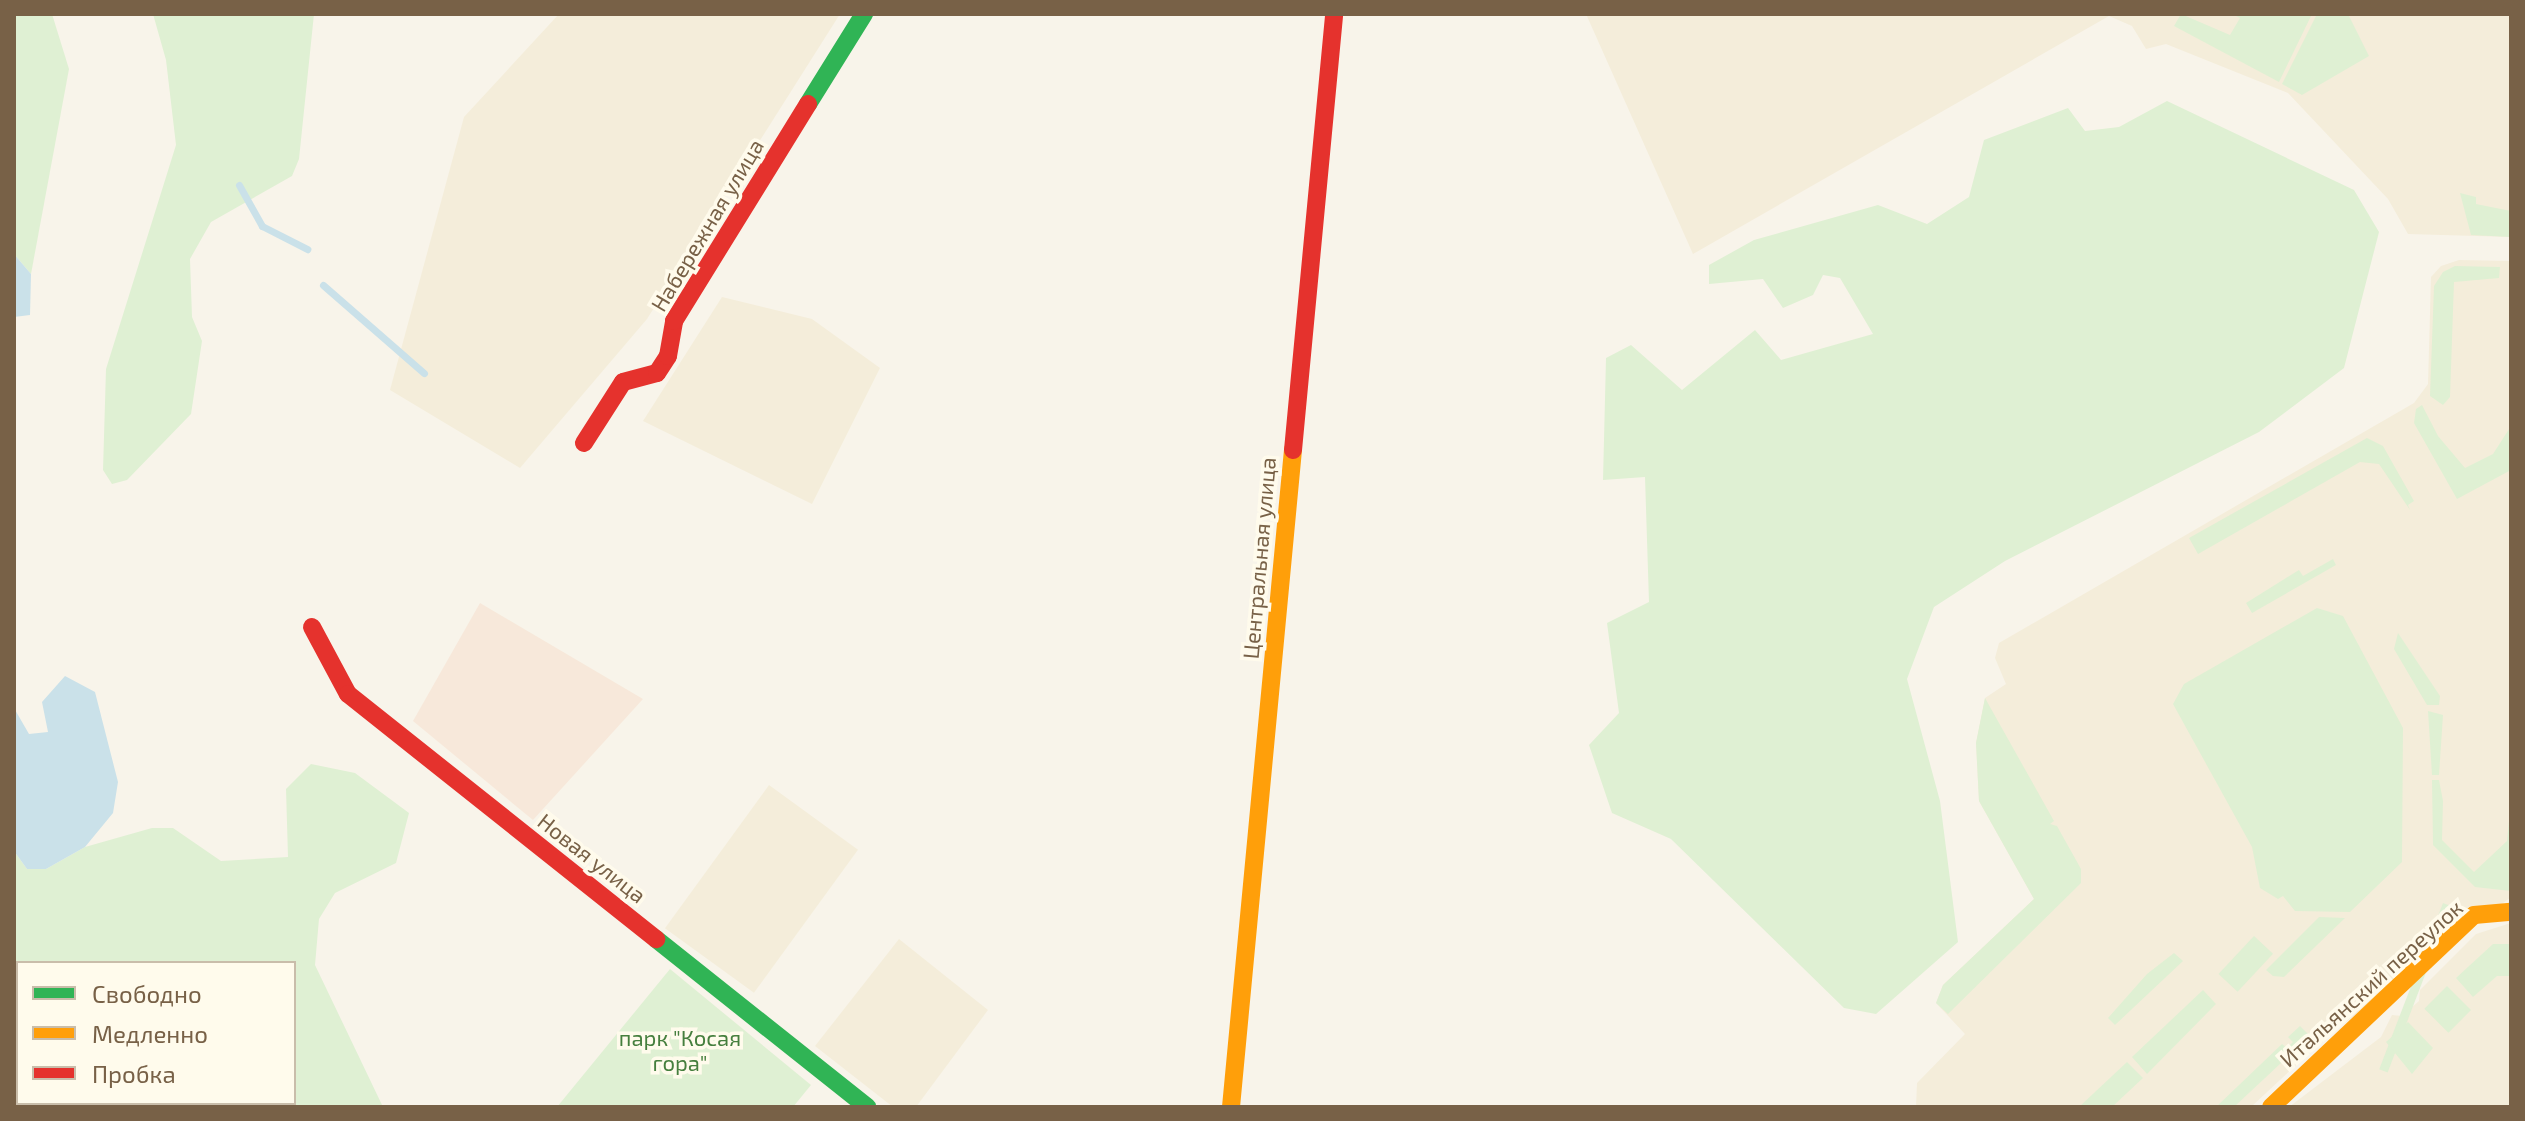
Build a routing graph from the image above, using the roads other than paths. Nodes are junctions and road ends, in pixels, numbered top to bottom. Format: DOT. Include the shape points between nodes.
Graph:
graph roads {
  1 [pos="864,14"];
  2 [pos="1334,14"];
  3 [pos="584,443"];
  4 [pos="312,627"];
  5 [pos="2511,912"];
  6 [pos="867,1107"];
  7 [pos="1231,1107"];
  8 [pos="2271,1107"];
  1 -- 3 [label="street, Набережная улица" via="674,321 668,356 657,373 623,382"];
  2 -- 7 [label="street, Центральная улица"];
  4 -- 6 [label="street, Новая улица" via="348,694"];
  5 -- 8 [label="street, Итальянский переулок" via="2474,915"];
}
